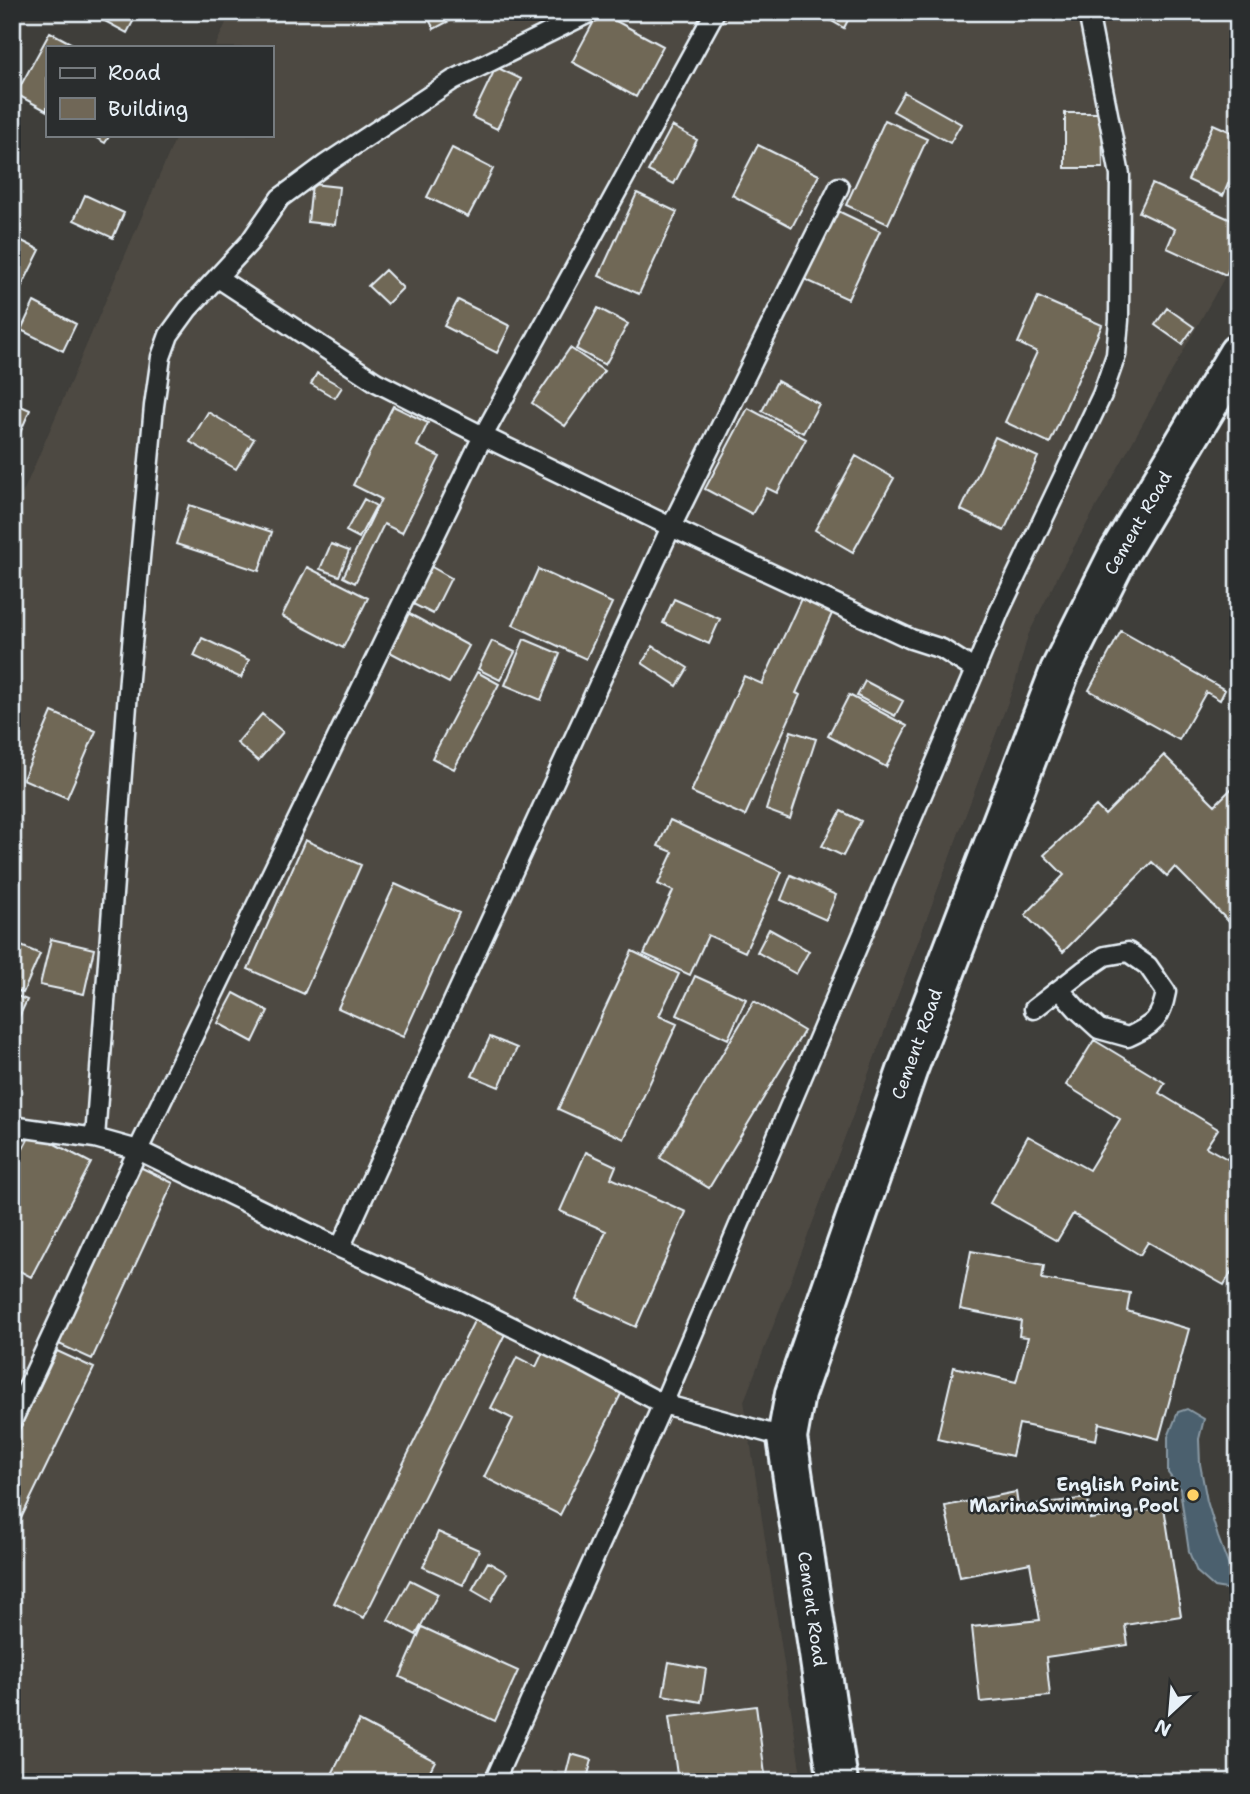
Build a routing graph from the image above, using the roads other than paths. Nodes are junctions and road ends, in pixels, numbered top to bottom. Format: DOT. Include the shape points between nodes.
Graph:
graph roads {
  1 [pos="592,12"];
  2 [pos="715,12"];
  3 [pos="1088,12"];
  4 [pos="839,187"];
  5 [pos="218,278"];
  6 [pos="1238,354"];
  7 [pos="483,436"];
  8 [pos="671,527"];
  9 [pos="975,670"];
  10 [pos="1060,990"];
  11 [pos="1034,1009"];
  12 [pos="12,1126"];
  13 [pos="95,1138"];
  14 [pos="138,1150"];
  15 [pos="340,1248"];
  16 [pos="663,1404"];
  17 [pos="12,1421"];
  18 [pos="787,1438"];
  19 [pos="494,1782"];
  20 [pos="838,1782"];
  1 -- 5 [label="lane" via="453,80 326,164 280,198"];
  2 -- 7 [label="lane"];
  3 -- 9 [label="lane" via="1120,175 1116,355 1102,395"];
  4 -- 8 [label="lane"];
  5 -- 7 [label="lane" via="376,382"];
  5 -- 13 [label="lane" via="188,309 160,357 129,678"];
  6 -- 18 [label="main road, Cement Road" via="1118,555 1060,671 906,1071 808,1353"];
  7 -- 8 [label="lane"];
  7 -- 14 [label="lane"];
  8 -- 9 [label="lane" via="911,639 942,649"];
  8 -- 15 [label="lane"];
  9 -- 16 [label="lane"];
  10 -- 10 [label="lane" via="1105,957 1128,952 1148,966 1166,992 1163,1007 1150,1026 1128,1037 1099,1029"];
  10 -- 11 [label="lane"];
  12 -- 13 [label="lane"];
  13 -- 14 [label="lane"];
  14 -- 15 [label="lane"];
  14 -- 17 [label="lane"];
  15 -- 16 [label="lane" via="458,1300"];
  16 -- 18 [label="lane"];
  16 -- 19 [label="lane"];
  18 -- 20 [label="main road, Cement Road"];
}
